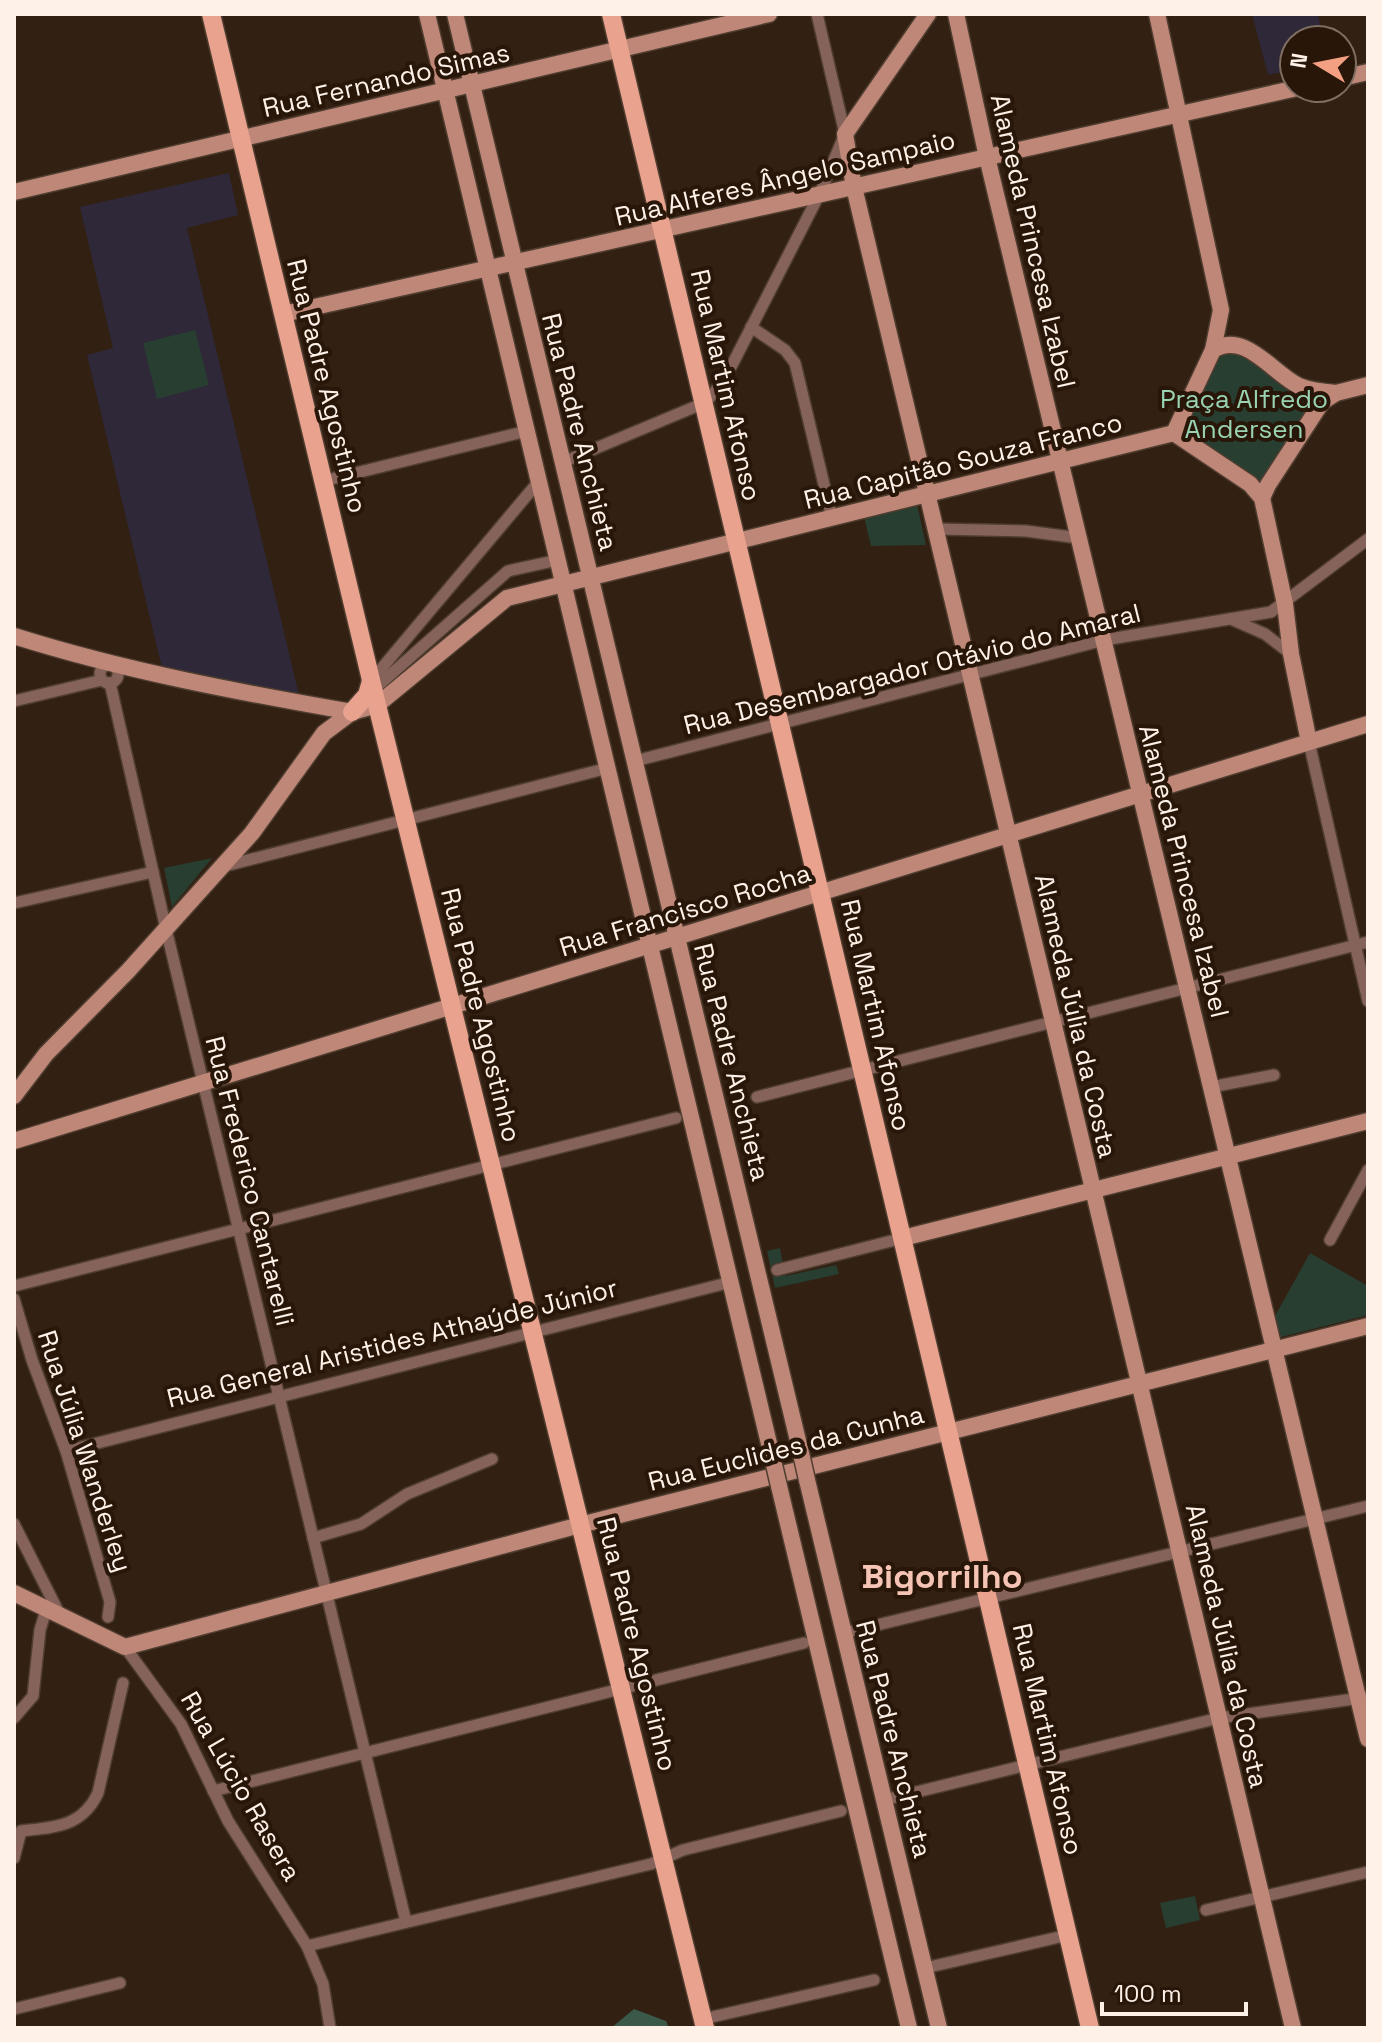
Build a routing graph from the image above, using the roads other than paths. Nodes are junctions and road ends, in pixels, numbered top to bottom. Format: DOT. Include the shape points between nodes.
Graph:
graph roads {
  1 [pos="211,14"];
  2 [pos="427,14"];
  3 [pos="455,14"];
  4 [pos="611,14"];
  5 [pos="769,14"];
  6 [pos="817,14"];
  7 [pos="928,14"];
  8 [pos="956,14"];
  9 [pos="1157,14"];
  10 [pos="619,49"];
  11 [pos="472,84"];
  12 [pos="446,90"];
  13 [pos="1278,92"];
  14 [pos="1179,115"];
  15 [pos="845,134"];
  16 [pos="241,139"];
  17 [pos="987,157"];
  18 [pos="854,187"];
  19 [pos="14,192"];
  20 [pos="819,195"];
  21 [pos="662,230"];
  22 [pos="515,263"];
  23 [pos="488,269"];
  24 [pos="283,314"];
  25 [pos="751,327"];
  26 [pos="1213,350"];
  27 [pos="1368,385"];
  28 [pos="1336,393"];
  29 [pos="704,403"];
  30 [pos="527,431"];
  31 [pos="1174,433"];
  32 [pos="1060,461"];
  33 [pos="563,462"];
  34 [pos="323,481"];
  35 [pos="539,481"];
  36 [pos="927,494"];
  37 [pos="1262,498"];
  38 [pos="832,518"];
  39 [pos="936,529"];
  40 [pos="1079,538"];
  41 [pos="1368,539"];
  42 [pos="737,541"];
  43 [pos="558,560"];
  44 [pos="591,578"];
  45 [pos="564,584"];
  46 [pos="1285,604"];
  47 [pos="1231,619"];
  48 [pos="14,636"];
  49 [pos="1104,640"];
  50 [pos="1291,654"];
  51 [pos="112,665"];
  52 [pos="970,674"];
  53 [pos="106,682"];
  54 [pos="374,692"];
  55 [pos="14,701"];
  56 [pos="352,712"];
  57 [pos="780,723"];
  58 [pos="1368,724"];
  59 [pos="1309,742"];
  60 [pos="635,761"];
  61 [pos="608,768"];
  62 [pos="1141,794"];
  63 [pos="405,820"];
  64 [pos="1009,835"];
  65 [pos="221,867"];
  66 [pos="153,872"];
  67 [pos="821,893"];
  68 [pos="14,903"];
  69 [pos="166,929"];
  70 [pos="677,938"];
  71 [pos="1362,943"];
  72 [pos="650,946"];
  73 [pos="1187,988"];
  74 [pos="1368,1001"];
  75 [pos="452,1007"];
  76 [pos="1053,1022"];
  77 [pos="863,1070"];
  78 [pos="1274,1075"];
  79 [pos="203,1083"];
  80 [pos="1211,1087"];
  81 [pos="14,1096"];
  82 [pos="757,1097"];
  83 [pos="676,1118"];
  84 [pos="1368,1121"];
  85 [pos="15,1140"];
  86 [pos="1228,1156"];
  87 [pos="491,1165"];
  88 [pos="1368,1170"];
  89 [pos="1093,1190"];
  90 [pos="239,1229"];
  91 [pos="903,1238"];
  92 [pos="1330,1240"];
  93 [pos="777,1270"];
  94 [pos="731,1282"];
  95 [pos="14,1286"];
  96 [pos="14,1299"];
  97 [pos="1368,1326"];
  98 [pos="532,1332"];
  99 [pos="1274,1350"];
  100 [pos="1139,1384"];
  101 [pos="279,1396"];
  102 [pos="790,1409"];
  103 [pos="762,1416"];
  104 [pos="949,1432"];
  105 [pos="66,1451"];
  106 [pos="492,1459"];
  107 [pos="1368,1506"];
  108 [pos="1315,1519"];
  109 [pos="14,1524"];
  110 [pos="580,1525"];
  111 [pos="313,1538"];
  112 [pos="1179,1552"];
  113 [pos="14,1593"];
  114 [pos="326,1593"];
  115 [pos="988,1598"];
  116 [pos="46,1610"];
  117 [pos="108,1617"];
  118 [pos="61,1618"];
  119 [pos="844,1633"];
  120 [pos="804,1643"];
  121 [pos="125,1647"];
  122 [pos="123,1683"];
  123 [pos="621,1689"];
  124 [pos="1363,1698"];
  125 [pos="14,1718"];
  126 [pos="1219,1718"];
  127 [pos="1368,1739"];
  128 [pos="365,1753"];
  129 [pos="1028,1765"];
  130 [pos="213,1791"];
  131 [pos="884,1800"];
  132 [pos="841,1811"];
  133 [pos="14,1858"];
  134 [pos="663,1859"];
  135 [pos="1368,1872"];
  136 [pos="1262,1897"];
  137 [pos="1206,1910"];
  138 [pos="406,1922"];
  139 [pos="1068,1935"];
  140 [pos="307,1946"];
  141 [pos="925,1968"];
  142 [pos="874,1980"];
  143 [pos="120,1983"];
  144 [pos="14,2009"];
  145 [pos="704,2024"];
  146 [pos="330,2028"];
  147 [pos="909,2028"];
  148 [pos="939,2028"];
  149 [pos="1090,2028"];
  150 [pos="1293,2028"];
  1 -- 16 [label="main road, Rua Padre Agostinho"];
  2 -- 12 [label="street, Rua Padre Anchieta"];
  3 -- 11 [label="street, Rua Padre Anchieta"];
  4 -- 10 [label="main road, Rua Martim Afonso"];
  5 -- 10 [label="street, Rua Fernando Simas"];
  6 -- 15 [label="street, Alameda Júlia da Costa"];
  7 -- 15 [label="street"];
  8 -- 17 [label="street, Alameda Princesa Izabel"];
  9 -- 14 [label="street"];
  10 -- 11 [label="street, Rua Fernando Simas"];
  10 -- 21 [label="main road, Rua Martim Afonso"];
  11 -- 12 [label="street, Rua Fernando Simas"];
  11 -- 22 [label="street, Rua Padre Anchieta"];
  12 -- 16 [label="street, Rua Fernando Simas"];
  12 -- 23 [label="street, Rua Padre Anchieta"];
  13 -- 14 [label="street, Rua Alferes Ângelo Sampaio"];
  14 -- 17 [label="street, Rua Alferes Ângelo Sampaio"];
  14 -- 26 [label="street" via="1221,310"];
  15 -- 18 [label="street, Alameda Júlia da Costa"];
  15 -- 20 [label="street"];
  16 -- 19 [label="street, Rua Fernando Simas"];
  16 -- 24 [label="main road, Rua Padre Agostinho"];
  17 -- 18 [label="street, Rua Alferes Ângelo Sampaio"];
  17 -- 32 [label="street, Alameda Princesa Izabel"];
  18 -- 20 [label="street, Rua Alferes Ângelo Sampaio"];
  18 -- 36 [label="street, Alameda Júlia da Costa"];
  20 -- 21 [label="street, Rua Alferes Ângelo Sampaio"];
  20 -- 25 [label="street"];
  21 -- 22 [label="street, Rua Alferes Ângelo Sampaio"];
  21 -- 29 [label="main road, Rua Martim Afonso"];
  22 -- 23 [label="street, Rua Alferes Ângelo Sampaio"];
  22 -- 33 [label="street, Rua Padre Anchieta"];
  23 -- 24 [label="street, Rua Alferes Ângelo Sampaio"];
  23 -- 30 [label="street, Rua Padre Anchieta"];
  24 -- 34 [label="main road, Rua Padre Agostinho"];
  25 -- 29 [label="street" via="723,380"];
  25 -- 38 [label="street" via="795,363"];
  26 -- 28 [label="street" via="1228,343 1241,345 1295,384"];
  26 -- 31 [label="street"];
  27 -- 28 [label="street"];
  28 -- 37 [label="street" via="1316,408"];
  29 -- 33 [label="street"];
  29 -- 42 [label="main road, Rua Martim Afonso"];
  30 -- 34 [label="street"];
  30 -- 35 [label="street, Rua Padre Anchieta"];
  31 -- 32 [label="street, Rua Capitão Souza Franco"];
  31 -- 37 [label="street" via="1250,484"];
  32 -- 36 [label="street, Rua Capitão Souza Franco"];
  32 -- 40 [label="street, Alameda Princesa Izabel"];
  33 -- 44 [label="street, Rua Padre Anchieta"];
  34 -- 54 [label="main road, Rua Padre Agostinho"];
  35 -- 43 [label="street, Rua Padre Anchieta"];
  35 -- 54 [label="street"];
  36 -- 38 [label="street, Rua Capitão Souza Franco"];
  36 -- 39 [label="street, Alameda Júlia da Costa"];
  37 -- 46 [label="street"];
  38 -- 42 [label="street, Rua Capitão Souza Franco"];
  39 -- 40 [label="street"];
  39 -- 52 [label="street, Alameda Júlia da Costa"];
  40 -- 49 [label="street, Alameda Princesa Izabel"];
  41 -- 46 [label="street, Rua Desembargador Otávio do Amaral"];
  42 -- 44 [label="street, Rua Capitão Souza Franco"];
  42 -- 57 [label="main road, Rua Martim Afonso"];
  43 -- 45 [label="street, Rua Padre Anchieta"];
  43 -- 54 [label="street" via="508,571"];
  44 -- 45 [label="street, Rua Capitão Souza Franco"];
  44 -- 60 [label="street, Rua Padre Anchieta"];
  45 -- 54 [label="street, Rua Capitão Souza Franco" via="500,602 425,667"];
  45 -- 61 [label="street, Rua Padre Anchieta"];
  46 -- 47 [label="street, Rua Desembargador Otávio do Amaral"];
  46 -- 50 [label="street"];
  47 -- 49 [label="street, Rua Desembargador Otávio do Amaral"];
  47 -- 50 [label="street" via="1265,634"];
  48 -- 51 [label="street"];
  49 -- 52 [label="street, Rua Desembargador Otávio do Amaral"];
  49 -- 62 [label="street, Alameda Princesa Izabel"];
  50 -- 59 [label="street"];
  51 -- 53 [label="street, Rua Frederico Cantarelli" via="118,675"];
  51 -- 56 [label="street"];
  52 -- 57 [label="street, Rua Desembargador Otávio do Amaral"];
  52 -- 64 [label="street, Alameda Júlia da Costa"];
  53 -- 55 [label="street"];
  53 -- 66 [label="street, Rua Frederico Cantarelli"];
  54 -- 56 [label="main road"];
  54 -- 63 [label="main road, Rua Padre Agostinho"];
  56 -- 65 [label="street" via="319,739"];
  57 -- 60 [label="street, Rua Desembargador Otávio do Amaral"];
  57 -- 67 [label="main road, Rua Martim Afonso"];
  58 -- 59 [label="street, Rua Francisco Rocha"];
  59 -- 62 [label="street, Rua Francisco Rocha"];
  59 -- 71 [label="street"];
  60 -- 70 [label="street, Rua Padre Anchieta"];
  61 -- 63 [label="street"];
  61 -- 72 [label="street, Rua Padre Anchieta"];
  62 -- 64 [label="street, Rua Francisco Rocha"];
  62 -- 73 [label="street, Alameda Princesa Izabel"];
  63 -- 65 [label="street"];
  63 -- 75 [label="main road, Rua Padre Agostinho"];
  64 -- 67 [label="street, Rua Francisco Rocha"];
  64 -- 76 [label="street, Alameda Júlia da Costa"];
  65 -- 69 [label="street"];
  66 -- 68 [label="street"];
  66 -- 69 [label="street, Rua Frederico Cantarelli"];
  67 -- 70 [label="street, Rua Francisco Rocha"];
  67 -- 77 [label="main road, Rua Martim Afonso"];
  69 -- 79 [label="street, Rua Frederico Cantarelli"];
  69 -- 81 [label="street" via="46,1054"];
  70 -- 72 [label="street, Rua Francisco Rocha"];
  70 -- 102 [label="street, Rua Padre Anchieta"];
  71 -- 73 [label="street"];
  71 -- 74 [label="street"];
  72 -- 75 [label="street, Rua Francisco Rocha"];
  72 -- 94 [label="street, Rua Padre Anchieta"];
  73 -- 76 [label="street"];
  73 -- 80 [label="street, Alameda Princesa Izabel"];
  75 -- 79 [label="street, Rua Francisco Rocha"];
  75 -- 87 [label="main road, Rua Padre Agostinho"];
  76 -- 77 [label="street"];
  76 -- 89 [label="street, Alameda Júlia da Costa"];
  77 -- 82 [label="street"];
  77 -- 91 [label="main road, Rua Martim Afonso"];
  78 -- 80 [label="street"];
  79 -- 85 [label="street, Rua Francisco Rocha"];
  79 -- 90 [label="street, Rua Frederico Cantarelli"];
  80 -- 86 [label="street, Alameda Princesa Izabel"];
  83 -- 87 [label="street"];
  84 -- 86 [label="street"];
  86 -- 89 [label="street"];
  86 -- 99 [label="street, Alameda Princesa Izabel"];
  87 -- 90 [label="street"];
  87 -- 98 [label="main road, Rua Padre Agostinho"];
  88 -- 92 [label="street"];
  89 -- 91 [label="street"];
  89 -- 100 [label="street, Alameda Júlia da Costa"];
  90 -- 95 [label="street"];
  90 -- 101 [label="street, Rua Frederico Cantarelli"];
  91 -- 93 [label="street"];
  91 -- 104 [label="main road, Rua Martim Afonso"];
  94 -- 98 [label="street, Rua General Aristides Athaýde Júnior"];
  94 -- 103 [label="street, Rua Padre Anchieta"];
  96 -- 105 [label="street, Rua Júlia Wanderley"];
  97 -- 99 [label="street, Rua Euclides da Cunha"];
  98 -- 101 [label="street, Rua General Aristides Athaýde Júnior"];
  98 -- 110 [label="main road, Rua Padre Agostinho"];
  99 -- 100 [label="street, Rua Euclides da Cunha"];
  99 -- 108 [label="street, Alameda Princesa Izabel"];
  100 -- 104 [label="street, Rua Euclides da Cunha"];
  100 -- 112 [label="street, Alameda Júlia da Costa"];
  101 -- 105 [label="street, Rua General Aristides Athaýde Júnior"];
  101 -- 111 [label="street, Rua Frederico Cantarelli"];
  102 -- 103 [label="street"];
  102 -- 119 [label="street, Rua Padre Anchieta, bridge"];
  103 -- 147 [label="street, Rua Padre Anchieta, bridge"];
  104 -- 110 [label="street, Rua Euclides da Cunha"];
  104 -- 115 [label="main road, Rua Martim Afonso"];
  105 -- 117 [label="street, Rua Júlia Wanderley" via="110,1602"];
  106 -- 111 [label="street" via="407,1494 361,1524"];
  107 -- 108 [label="street"];
  108 -- 112 [label="street"];
  108 -- 124 [label="street, Alameda Princesa Izabel"];
  109 -- 118 [label="street"];
  110 -- 114 [label="street, Rua Euclides da Cunha"];
  110 -- 123 [label="main road, Rua Padre Agostinho"];
  111 -- 114 [label="street, Rua Frederico Cantarelli"];
  112 -- 115 [label="street"];
  112 -- 126 [label="street, Alameda Júlia da Costa"];
  113 -- 116 [label="street, Rua Lúcio Rasera"];
  114 -- 121 [label="street, Rua Euclides da Cunha"];
  114 -- 128 [label="street, Rua Frederico Cantarelli"];
  115 -- 119 [label="street"];
  115 -- 129 [label="main road, Rua Martim Afonso"];
  116 -- 118 [label="street, Rua Lúcio Rasera"];
  116 -- 125 [label="street" via="33,1696"];
  118 -- 121 [label="street, Rua Lúcio Rasera"];
  119 -- 131 [label="street, Rua Padre Anchieta"];
  120 -- 123 [label="street"];
  121 -- 130 [label="street, Rua Lúcio Rasera" via="181,1724"];
  122 -- 133 [label="street" via="98,1793 87,1812 68,1825 21,1831"];
  123 -- 128 [label="street"];
  123 -- 134 [label="main road, Rua Padre Agostinho"];
  124 -- 126 [label="street"];
  124 -- 127 [label="street, Alameda Princesa Izabel"];
  126 -- 129 [label="street"];
  126 -- 136 [label="street, Alameda Júlia da Costa"];
  128 -- 130 [label="street"];
  128 -- 138 [label="street, Rua Frederico Cantarelli"];
  129 -- 131 [label="street"];
  129 -- 139 [label="main road, Rua Martim Afonso"];
  130 -- 140 [label="street, Rua Lúcio Rasera"];
  131 -- 141 [label="street, Rua Padre Anchieta"];
  132 -- 134 [label="street"];
  134 -- 138 [label="street"];
  134 -- 145 [label="main road, Rua Padre Agostinho"];
  135 -- 136 [label="street"];
  136 -- 137 [label="street"];
  136 -- 150 [label="street, Alameda Júlia da Costa"];
  138 -- 140 [label="street"];
  139 -- 141 [label="street"];
  139 -- 149 [label="main road, Rua Martim Afonso"];
  140 -- 146 [label="street, Rua Lúcio Rasera" via="323,1984"];
  141 -- 148 [label="street, Rua Padre Anchieta"];
  142 -- 145 [label="street"];
  143 -- 144 [label="street"];
}
